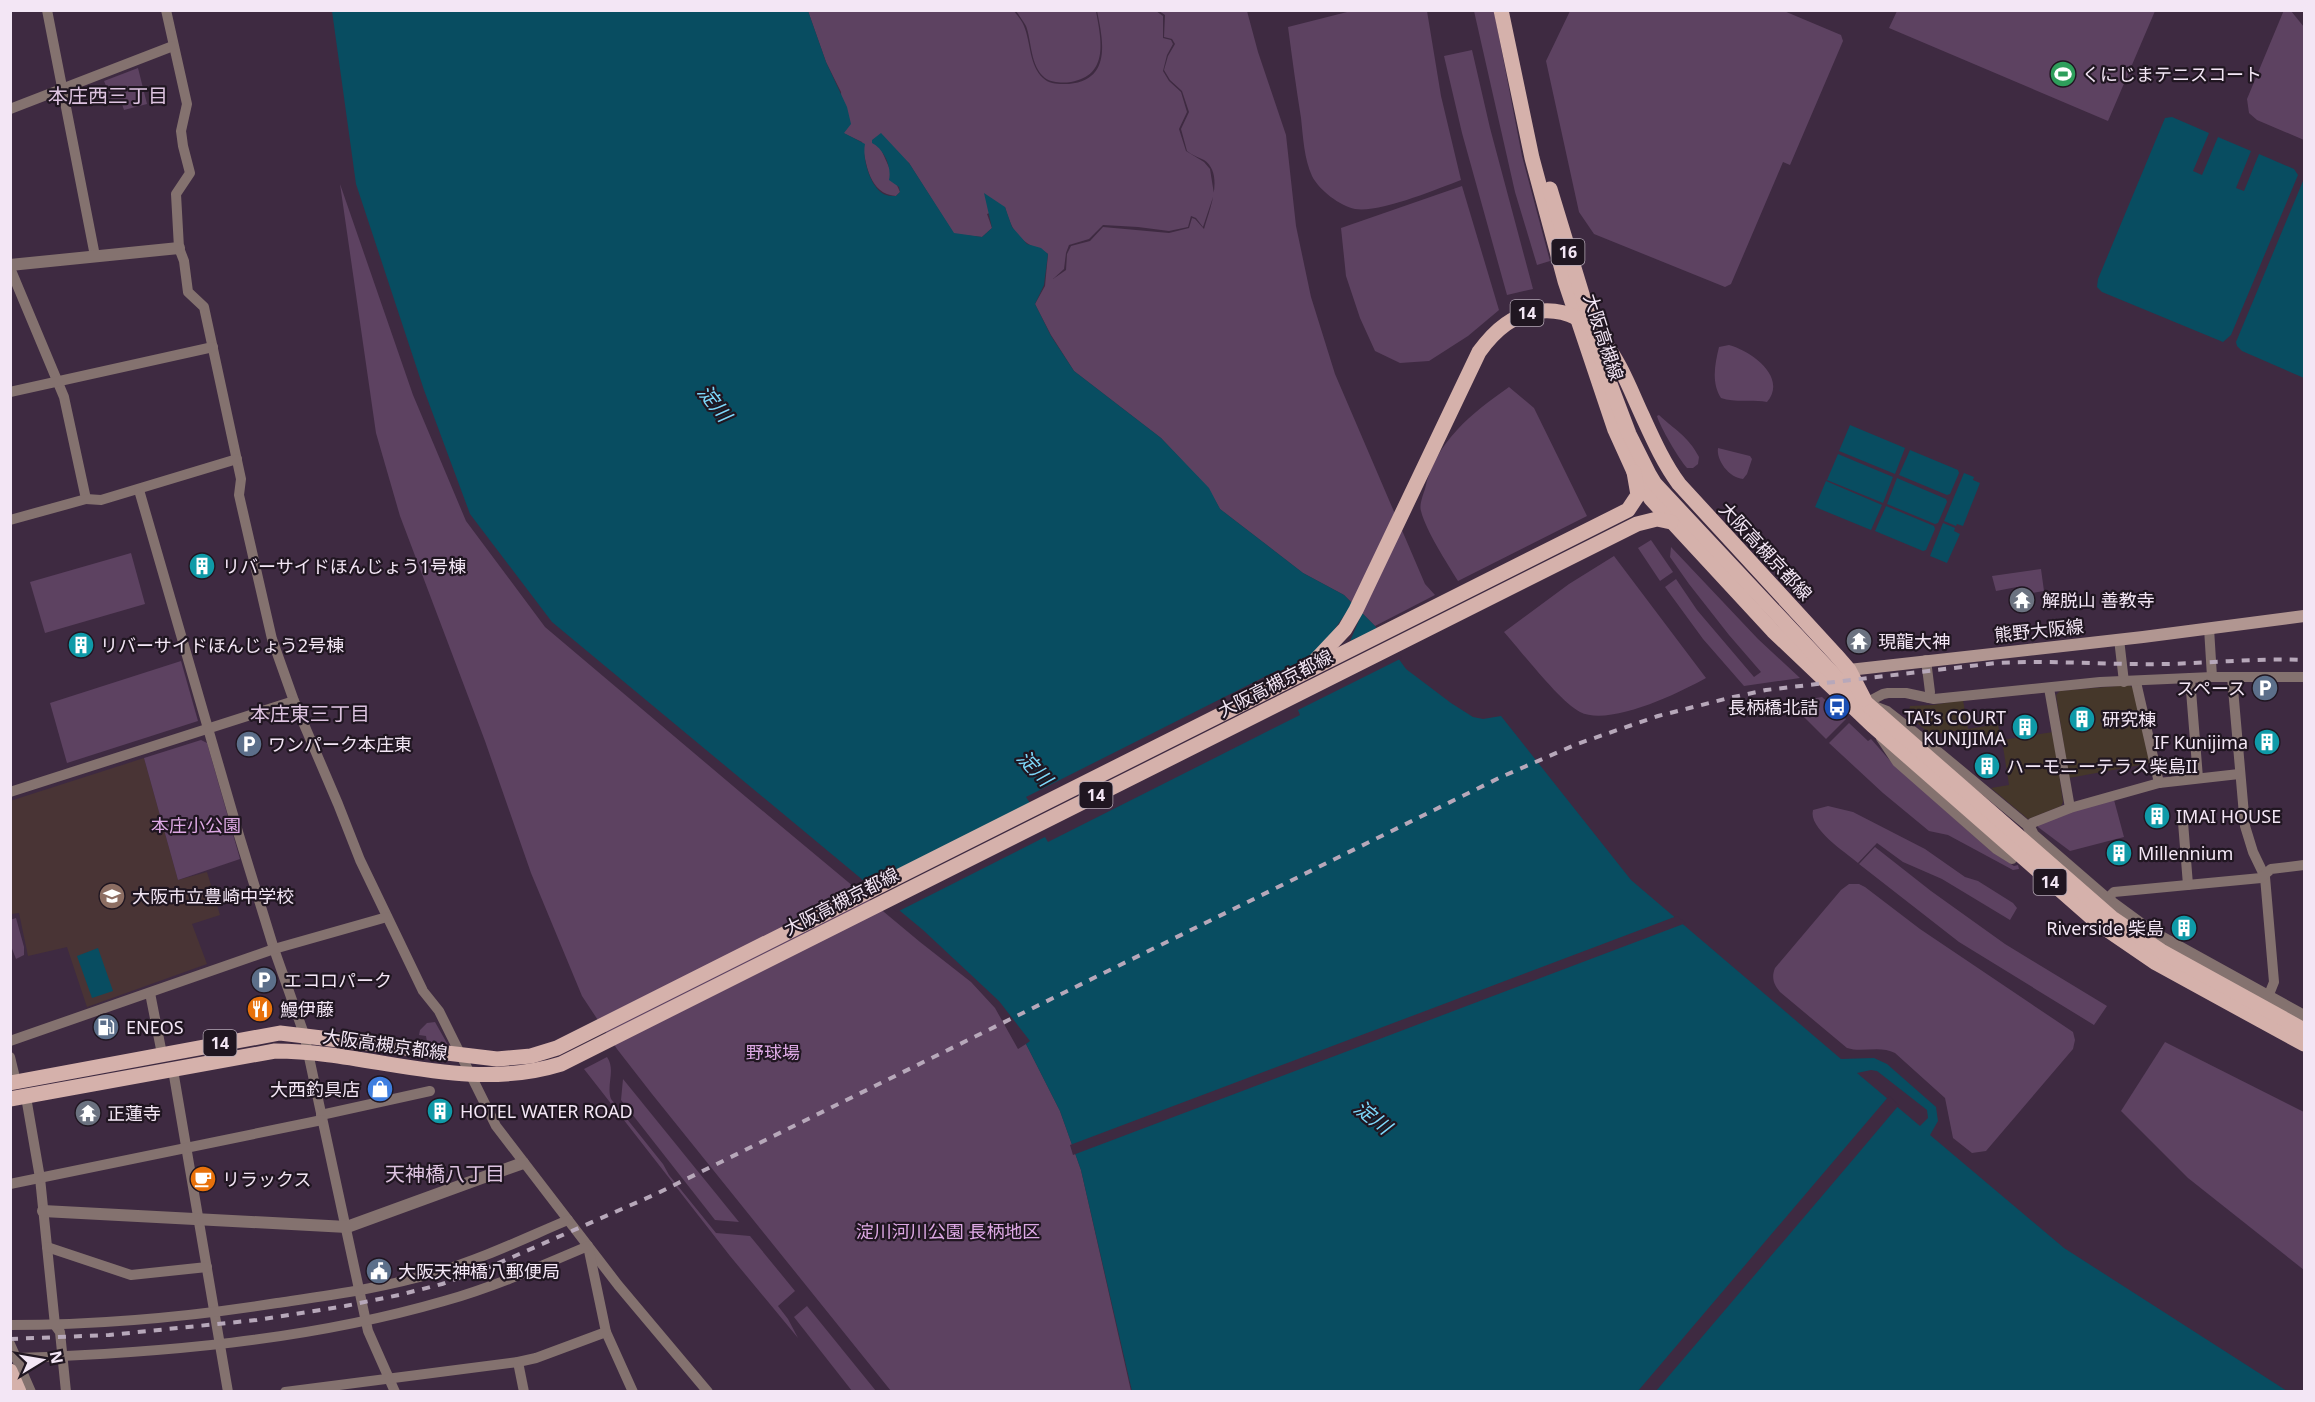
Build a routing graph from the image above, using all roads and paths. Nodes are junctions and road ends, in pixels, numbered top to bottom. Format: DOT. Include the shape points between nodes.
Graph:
graph roads {
  1 [pos="47,10"];
  2 [pos="166,10"];
  3 [pos="1501,10"];
  4 [pos="1511,10"];
  5 [pos="173,46"];
  6 [pos="64,90"];
  7 [pos="10,109"];
  8 [pos="179,248"];
  9 [pos="95,255"];
  10 [pos="10,266"];
  11 [pos="213,347"];
  12 [pos="58,383"];
  13 [pos="10,392"];
  14 [pos="237,459"];
  15 [pos="1634,472"];
  16 [pos="1655,484"];
  17 [pos="140,490"];
  18 [pos="86,499"];
  19 [pos="1651,499"];
  20 [pos="10,520"];
  21 [pos="1671,522"];
  22 [pos="1637,524"];
  23 [pos="2304,616"];
  24 [pos="2209,628"];
  25 [pos="2119,639"];
  26 [pos="1926,660"];
  27 [pos="1849,670"];
  28 [pos="1300,675"];
  29 [pos="2212,677"];
  30 [pos="2232,677"];
  31 [pos="2304,677"];
  32 [pos="2190,678"];
  33 [pos="2124,682"];
  34 [pos="2136,682"];
  35 [pos="2049,688"];
  36 [pos="1929,698"];
  37 [pos="294,701"];
  38 [pos="1866,703"];
  39 [pos="1872,725"];
  40 [pos="208,729"];
  41 [pos="2239,774"];
  42 [pos="2198,778"];
  43 [pos="2158,783"];
  44 [pos="10,792"];
  45 [pos="2070,808"];
  46 [pos="2183,822"];
  47 [pos="2028,827"];
  48 [pos="2012,860"];
  49 [pos="2304,865"];
  50 [pos="2264,874"];
  51 [pos="2188,885"];
  52 [pos="2108,899"];
  53 [pos="387,917"];
  54 [pos="274,949"];
  55 [pos="150,993"];
  56 [pos="2268,997"];
  57 [pos="2304,1016"];
  58 [pos="2304,1030"];
  59 [pos="304,1034"];
  60 [pos="10,1041"];
  61 [pos="2304,1044"];
  62 [pos="309,1053"];
  63 [pos="162,1054"];
  64 [pos="10,1057"];
  65 [pos="173,1070"];
  66 [pos="13,1082"];
  67 [pos="430,1091"];
  68 [pos="18,1098"];
  69 [pos="322,1117"];
  70 [pos="186,1148"];
  71 [pos="523,1163"];
  72 [pos="40,1178"];
  73 [pos="10,1184"];
  74 [pos="43,1210"];
  75 [pos="199,1218"];
  76 [pos="568,1220"];
  77 [pos="346,1227"];
  78 [pos="588,1246"];
  79 [pos="47,1247"];
  80 [pos="207,1267"];
  81 [pos="360,1295"];
  82 [pos="215,1313"];
  83 [pos="364,1318"];
  84 [pos="10,1325"];
  85 [pos="55,1325"];
  86 [pos="606,1332"];
  87 [pos="218,1343"];
  88 [pos="10,1344"];
  89 [pos="62,1357"];
  90 [pos="518,1362"];
  91 [pos="13,1364"];
  92 [pos="390,1379"];
  93 [pos="19,1392"];
  94 [pos="31,1392"];
  95 [pos="66,1392"];
  96 [pos="228,1392"];
  97 [pos="285,1392"];
  98 [pos="395,1392"];
  99 [pos="524,1392"];
  100 [pos="633,1392"];
  101 [pos="708,1392"];
  1 -- 6 [label="street"];
  2 -- 5 [label="street"];
  3 -- 15 [label="main road, 大阪高槻線 / 16" via="1532,158 1557,253 1595,375"];
  4 -- 16 [label="main road, 大阪高槻線 / 16" via="1541,155 1575,278 1629,434"];
  5 -- 6 [label="street"];
  5 -- 8 [label="street" via="187,104 181,131 190,173 176,194"];
  6 -- 7 [label="street"];
  6 -- 9 [label="street"];
  8 -- 9 [label="street"];
  8 -- 11 [label="street" via="188,292 204,307"];
  9 -- 10 [label="street"];
  10 -- 12 [label="street"];
  11 -- 12 [label="street"];
  11 -- 14 [label="street"];
  12 -- 13 [label="street"];
  12 -- 18 [label="street"];
  14 -- 17 [label="street"];
  14 -- 37 [label="street" via="239,495 272,639"];
  15 -- 19 [label="main road, 大阪高槻線 / 16"];
  15 -- 28 [label="main road, 大阪高槻京都線 / 14" via="1638,495 1628,510"];
  16 -- 19 [label="main road"];
  16 -- 38 [label="main road, 大阪高槻京都線 / 14" via="1849,691"];
  17 -- 18 [label="street" via="101,500"];
  17 -- 40 [label="street"];
  18 -- 20 [label="street"];
  19 -- 21 [label="main road, 大阪高槻線 / 16"];
  19 -- 22 [label="main road"];
  21 -- 22 [label="main road, 大阪高槻京都線 / 14" via="1657,519"];
  21 -- 39 [label="main road, 14" via="1773,631"];
  22 -- 62 [label="main road, 大阪高槻京都線 / 14" via="554,1066 485,1076"];
  23 -- 24 [label="main road, 熊野大阪線"];
  24 -- 25 [label="main road, 熊野大阪線"];
  24 -- 29 [label="street"];
  25 -- 26 [label="main road, 熊野大阪線"];
  25 -- 33 [label="street"];
  26 -- 27 [label="main road, 熊野大阪線"];
  26 -- 36 [label="street"];
  27 -- 28 [label="main road, 大阪高槻京都線 / 14" via="1678,484 1603,340 1572,316 1541,311 1516,317 1503,325 1479,352 1345,629"];
  27 -- 38 [label="main road, 大阪高槻京都線 / 14"];
  28 -- 59 [label="main road, 大阪高槻京都線 / 14" via="571,1042 544,1052 511,1059 480,1058"];
  29 -- 30 [label="street"];
  29 -- 32 [label="street"];
  30 -- 31 [label="street"];
  30 -- 41 [label="street"];
  32 -- 34 [label="street"];
  32 -- 42 [label="street"];
  33 -- 34 [label="street"];
  33 -- 35 [label="street"];
  34 -- 43 [label="street"];
  35 -- 36 [label="street"];
  35 -- 45 [label="street"];
  36 -- 38 [label="street" via="1888,693"];
  37 -- 40 [label="street"];
  37 -- 53 [label="street"];
  38 -- 47 [label="street" via="1887,711"];
  38 -- 58 [label="main road, 大阪高槻京都線 / 14" via="2112,918 2161,951"];
  39 -- 48 [label="street" via="1897,762"];
  39 -- 61 [label="main road, 14" via="2117,938 2195,986"];
  40 -- 44 [label="street"];
  40 -- 54 [label="street"];
  41 -- 42 [label="street"];
  41 -- 50 [label="street" via="2245,826"];
  42 -- 43 [label="street"];
  43 -- 45 [label="street"];
  45 -- 47 [label="street"];
  46 -- 51 [label="street"];
  47 -- 52 [label="street"];
  49 -- 50 [label="street" via="2271,869"];
  50 -- 51 [label="street" via="2261,878"];
  50 -- 56 [label="street" via="2274,982"];
  51 -- 52 [label="street" via="2114,892"];
  52 -- 56 [label="street" via="2172,945"];
  53 -- 54 [label="street"];
  53 -- 71 [label="street" via="423,991 440,1011 496,1126"];
  54 -- 55 [label="street"];
  54 -- 59 [label="street"];
  55 -- 60 [label="street"];
  55 -- 63 [label="street"];
  56 -- 57 [label="street"];
  59 -- 62 [label="street"];
  59 -- 63 [label="main road, 大阪高槻京都線 / 14" via="274,1033"];
  62 -- 65 [label="main road, 大阪高槻京都線 / 14" via="266,1052"];
  62 -- 69 [label="street"];
  63 -- 66 [label="main road, 大阪高槻京都線 / 14"];
  64 -- 66 [label="street"];
  65 -- 68 [label="main road, 大阪高槻京都線 / 14"];
  65 -- 70 [label="street"];
  67 -- 69 [label="street"];
  68 -- 72 [label="street"];
  69 -- 70 [label="street"];
  69 -- 77 [label="street"];
  70 -- 72 [label="street"];
  70 -- 75 [label="street"];
  71 -- 76 [label="street"];
  71 -- 77 [label="street"];
  72 -- 73 [label="street"];
  72 -- 74 [label="street"];
  74 -- 75 [label="street"];
  74 -- 79 [label="street"];
  75 -- 77 [label="street"];
  75 -- 80 [label="street"];
  76 -- 78 [label="street"];
  76 -- 81 [label="street" via="468,1262"];
  77 -- 81 [label="street"];
  78 -- 83 [label="street" via="437,1304"];
  78 -- 86 [label="street"];
  78 -- 101 [label="street"];
  79 -- 80 [label="street" via="131,1275"];
  79 -- 85 [label="street"];
  80 -- 82 [label="street"];
  81 -- 82 [label="street"];
  81 -- 83 [label="street"];
  82 -- 85 [label="street"];
  82 -- 87 [label="street"];
  83 -- 87 [label="street"];
  83 -- 92 [label="street"];
  84 -- 85 [label="street"];
  85 -- 89 [label="street" via="60,1332"];
  86 -- 90 [label="street"];
  86 -- 100 [label="street"];
  87 -- 89 [label="street"];
  87 -- 96 [label="street"];
  88 -- 91 [label="street"];
  89 -- 91 [label="street"];
  89 -- 95 [label="street"];
  90 -- 92 [label="street"];
  90 -- 99 [label="street"];
  91 -- 93 [label="main road"];
  91 -- 94 [label="street"];
  92 -- 97 [label="street"];
  92 -- 98 [label="street"];
}
